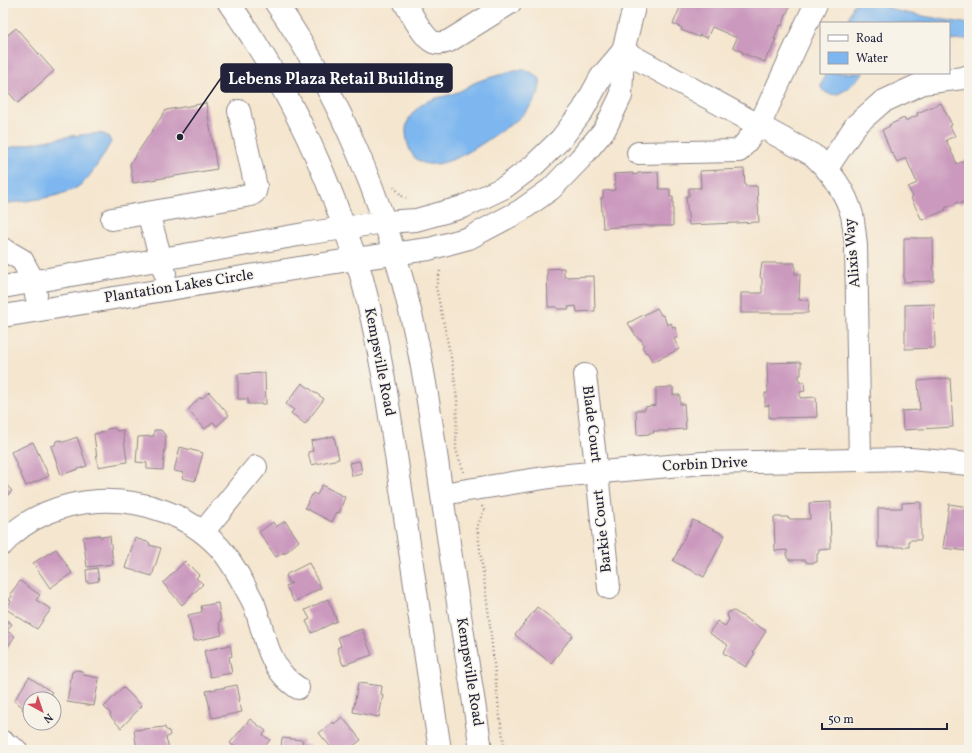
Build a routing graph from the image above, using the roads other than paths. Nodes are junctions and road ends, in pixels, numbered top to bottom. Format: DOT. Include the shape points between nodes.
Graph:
graph roads {
  1 [pos="229,3"];
  2 [pos="276,3"];
  3 [pos="405,3"];
  4 [pos="510,3"];
  5 [pos="816,3"];
  6 [pos="633,4"];
  7 [pos="623,51"];
  8 [pos="969,76"];
  9 [pos="239,111"];
  10 [pos="759,126"];
  11 [pos="638,153"];
  12 [pos="827,168"];
  13 [pos="148,213"];
  14 [pos="112,219"];
  15 [pos="384,222"];
  16 [pos="345,228"];
  17 [pos="3,249"];
  18 [pos="395,254"];
  19 [pos="161,258"];
  20 [pos="355,259"];
  21 [pos="34,282"];
  22 [pos="3,287"];
  23 [pos="169,288"];
  24 [pos="38,310"];
  25 [pos="3,316"];
  26 [pos="585,375"];
  27 [pos="860,460"];
  28 [pos="969,464"];
  29 [pos="256,467"];
  30 [pos="597,473"];
  31 [pos="442,494"];
  32 [pos="203,532"];
  33 [pos="3,544"];
  34 [pos="609,588"];
  35 [pos="298,688"];
  36 [pos="3,742"];
  37 [pos="16,750"];
  38 [pos="440,750"];
  39 [pos="481,750"];
  1 -- 16 [label="street, Kempsville Road" via="244,23 304,128"];
  2 -- 15 [label="street, Kempsville Road" via="311,59 340,114"];
  3 -- 4 [label="street" via="426,35 438,43 449,41"];
  5 -- 10 [label="street"];
  6 -- 7 [label="street"];
  7 -- 10 [label="street, Alixis Way"];
  7 -- 15 [label="street, Plantation Lakes Circle" via="601,77 583,110 561,139 533,166 505,187 463,207 416,220"];
  7 -- 18 [label="street, Plantation Lakes Circle" via="621,96 605,129 551,189 520,211 469,238 429,249"];
  8 -- 12 [label="street" via="923,83 882,102 856,125"];
  9 -- 13 [label="street" via="255,192 251,195"];
  10 -- 11 [label="street" via="740,151"];
  10 -- 12 [label="street, Alixis Way" via="813,155"];
  12 -- 27 [label="street, Alixis Way" via="840,185 852,214 856,246"];
  13 -- 14 [label="street"];
  13 -- 19 [label="street"];
  15 -- 16 [label="street, Plantation Lakes Circle"];
  15 -- 18 [label="street, Kempsville Road"];
  16 -- 19 [label="street, Plantation Lakes Circle"];
  16 -- 20 [label="street, Kempsville Road"];
  17 -- 21 [label="street" via="22,260"];
  18 -- 20 [label="street, Plantation Lakes Circle"];
  18 -- 31 [label="street, Kempsville Road" via="413,324"];
  19 -- 21 [label="street, Plantation Lakes Circle"];
  19 -- 23 [label="street"];
  20 -- 23 [label="street, Plantation Lakes Circle"];
  20 -- 38 [label="street, Kempsville Road" via="376,338 388,402"];
  21 -- 22 [label="street, Plantation Lakes Circle"];
  21 -- 24 [label="street"];
  23 -- 24 [label="street, Plantation Lakes Circle"];
  24 -- 25 [label="street, Plantation Lakes Circle"];
  26 -- 30 [label="street, Blade Court"];
  27 -- 28 [label="street, Corbin Drive" via="910,459"];
  27 -- 30 [label="street, Corbin Drive" via="703,463"];
  29 -- 32 [label="street"];
  30 -- 31 [label="street, Corbin Drive" via="557,476"];
  30 -- 34 [label="street, Barkie Court"];
  31 -- 39 [label="street, Kempsville Road"];
  32 -- 33 [label="street" via="159,509 115,500 85,502 49,511 28,522"];
  32 -- 35 [label="street" via="220,548 238,574 254,603 270,655 285,678"];
  36 -- 37 [label="street"];
}
